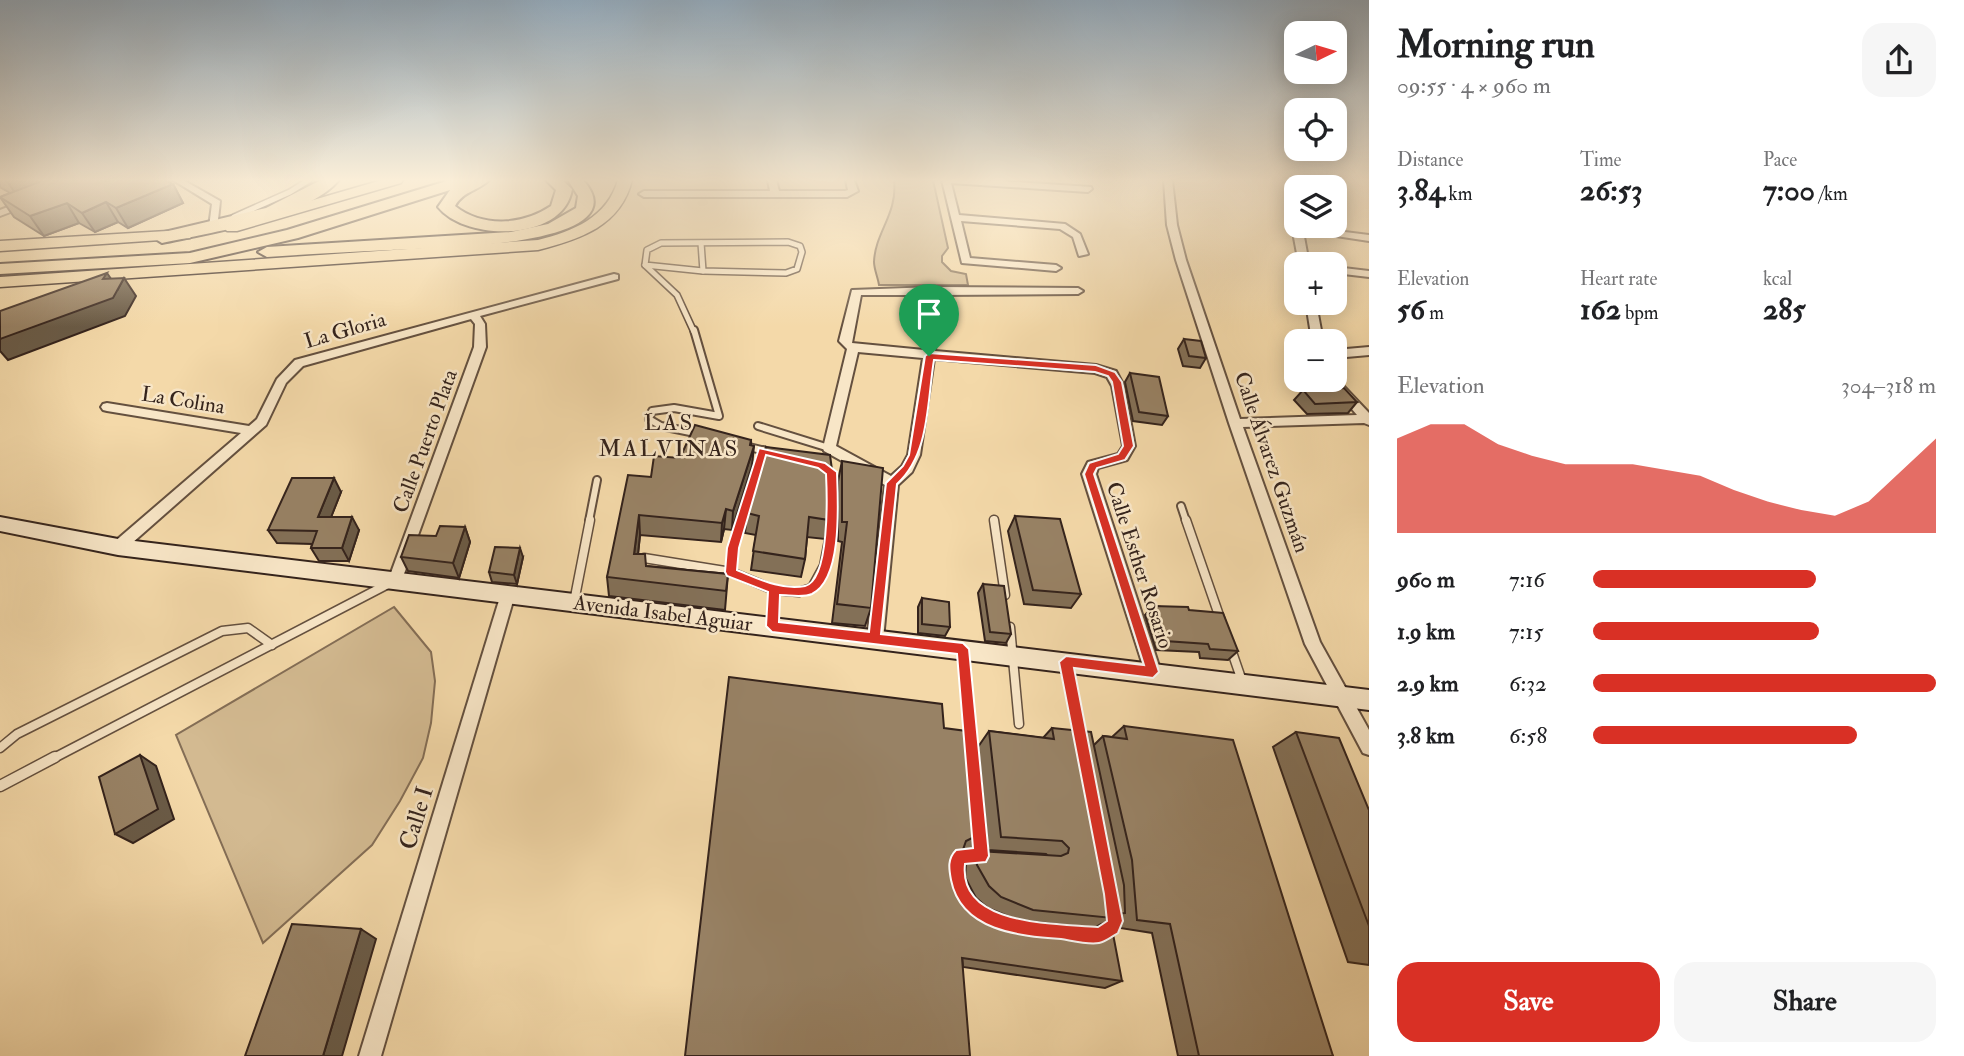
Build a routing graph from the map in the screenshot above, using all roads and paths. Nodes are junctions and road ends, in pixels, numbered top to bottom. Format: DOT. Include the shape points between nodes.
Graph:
graph roads {
  1 [pos="195,229"];
  2 [pos="221,229"];
  3 [pos="253,229"];
  4 [pos="280,229"];
  5 [pos="306,229"];
  6 [pos="544,229"];
  7 [pos="586,229"];
  8 [pos="959,229"];
  9 [pos="1067,229"];
  10 [pos="1173,229"];
  11 [pos="1347,235"];
  12 [pos="162,238"];
  13 [pos="1369,238"];
  14 [pos="701,243"];
  15 [pos="411,244"];
  16 [pos="0,246"];
  17 [pos="1083,254"];
  18 [pos="75,255"];
  19 [pos="0,257"];
  20 [pos="190,258"];
  21 [pos="314,258"];
  22 [pos="645,265"];
  23 [pos="1056,268"];
  24 [pos="0,269"];
  25 [pos="703,271"];
  26 [pos="1347,272"];
  27 [pos="1369,274"];
  28 [pos="614,277"];
  29 [pos="0,282"];
  30 [pos="934,290"];
  31 [pos="1078,291"];
  32 [pos="473,314"];
  33 [pos="853,348"];
  34 [pos="1369,351"];
  35 [pos="1347,353"];
  36 [pos="929,356"];
  37 [pos="1344,392"];
  38 [pos="107,407"];
  39 [pos="1368,420"];
  40 [pos="1235,423"];
  41 [pos="758,426"];
  42 [pos="252,431"];
  43 [pos="714,438"];
  44 [pos="738,444"];
  45 [pos="829,448"];
  46 [pos="763,450"];
  47 [pos="786,456"];
  48 [pos="821,466"];
  49 [pos="597,480"];
  50 [pos="892,483"];
  51 [pos="1181,506"];
  52 [pos="994,520"];
  53 [pos="0,524"];
  54 [pos="118,547"];
  55 [pos="643,558"];
  56 [pos="731,572"];
  57 [pos="395,581"];
  58 [pos="774,590"];
  59 [pos="508,594"];
  60 [pos="574,602"];
  61 [pos="1006,606"];
  62 [pos="1008,619"];
  63 [pos="772,626"];
  64 [pos="1225,633"];
  65 [pos="875,639"];
  66 [pos="272,645"];
  67 [pos="1230,646"];
  68 [pos="963,649"];
  69 [pos="1014,655"];
  70 [pos="1066,662"];
  71 [pos="1153,672"];
  72 [pos="1243,684"];
  73 [pos="1342,697"];
  74 [pos="1369,700"];
  75 [pos="1019,724"];
  76 [pos="971,746"];
  77 [pos="1369,747"];
  78 [pos="0,748"];
  79 [pos="1085,757"];
  80 [pos="0,786"];
  81 [pos="978,829"];
  82 [pos="981,856"];
  83 [pos="994,857"];
  84 [pos="957,877"];
  85 [pos="1112,894"];
  86 [pos="1088,935"];
  87 [pos="370,1056"];
  1 -- 12 [label="highway"];
  2 -- 12 [label="main road"];
  3 -- 18 [label="highway" via="225,237"];
  4 -- 18 [label="highway" via="173,250"];
  5 -- 20 [label="highway"];
  6 -- 15 [label="highway"];
  7 -- 21 [label="main road" via="556,241 513,248"];
  8 -- 23 [label="street" via="966,261"];
  9 -- 17 [label="street" via="1077,236"];
  10 -- 40 [label="street, Calle Álvarez Guzmán"];
  11 -- 13 [label="street"];
  12 -- 16 [label="main road"];
  14 -- 22 [label="lane" via="647,246"];
  14 -- 25 [label="lane"];
  14 -- 25 [label="lane" via="788,242 800,246 802,252 797,269 786,273"];
  15 -- 20 [label="highway"];
  15 -- 21 [label="highway"];
  18 -- 19 [label="highway"];
  20 -- 24 [label="highway"];
  21 -- 29 [label="main road"];
  22 -- 25 [label="lane"];
  22 -- 43 [label="lane" via="671,288 685,310 719,416 666,408 652,411 649,419"];
  26 -- 27 [label="street"];
  28 -- 32 [label="street, La Gloria"];
  30 -- 31 [label="street"];
  30 -- 33 [label="street" via="856,292 845,341"];
  30 -- 36 [label="street"];
  32 -- 42 [label="street, La Gloria" via="299,363 281,382 268,412"];
  32 -- 57 [label="street, Calle Puerto Plata" via="480,324 480,347"];
  33 -- 36 [label="street"];
  33 -- 45 [label="street"];
  34 -- 35 [label="street"];
  36 -- 50 [label="street" via="914,455"];
  36 -- 71 [label="street, Calle Esther Rosario" via="1111,374 1118,386 1129,446 1122,457 1093,465 1089,474"];
  37 -- 39 [label="street"];
  38 -- 42 [label="street, La Colina"];
  39 -- 40 [label="street"];
  40 -- 73 [label="street, Calle Álvarez Guzmán" via="1313,644"];
  41 -- 45 [label="lane"];
  42 -- 54 [label="street, La Gloria"];
  44 -- 46 [label="lane"];
  45 -- 50 [label="street"];
  46 -- 47 [label="lane"];
  46 -- 56 [label="lane" via="733,548"];
  48 -- 58 [label="lane" via="833,477 833,517 825,568 817,584 807,591"];
  49 -- 60 [label="lane"];
  50 -- 65 [label="street"];
  51 -- 64 [label="lane"];
  52 -- 61 [label="lane"];
  53 -- 54 [label="main road, Avenida Isabel Aguiar"];
  54 -- 57 [label="main road, Avenida Isabel Aguiar"];
  55 -- 56 [label="lane"];
  56 -- 58 [label="lane"];
  57 -- 59 [label="main road, Avenida Isabel Aguiar"];
  57 -- 66 [label="lane"];
  58 -- 63 [label="lane"];
  59 -- 60 [label="main road, Avenida Isabel Aguiar"];
  59 -- 87 [label="street, Calle I"];
  60 -- 63 [label="main road, Avenida Isabel Aguiar"];
  62 -- 69 [label="lane"];
  63 -- 65 [label="main road, Avenida Isabel Aguiar"];
  65 -- 68 [label="main road, Avenida Isabel Aguiar"];
  66 -- 78 [label="lane" via="248,628 222,631 17,734"];
  66 -- 80 [label="lane"];
  67 -- 72 [label="lane"];
  68 -- 69 [label="main road, Avenida Isabel Aguiar"];
  68 -- 76 [label="lane"];
  69 -- 70 [label="main road, Avenida Isabel Aguiar"];
  69 -- 75 [label="lane"];
  70 -- 71 [label="main road, Avenida Isabel Aguiar"];
  70 -- 79 [label="lane"];
  71 -- 72 [label="main road, Avenida Isabel Aguiar"];
  72 -- 73 [label="main road, Avenida Isabel Aguiar"];
  73 -- 74 [label="main road, Avenida Isabel Aguiar"];
  73 -- 77 [label="street, Calle Álvarez Guzmán"];
  81 -- 82 [label="lane"];
  82 -- 83 [label="lane"];
  82 -- 84 [label="lane" via="962,856"];
  85 -- 86 [label="lane" via="1113,928"];
}
